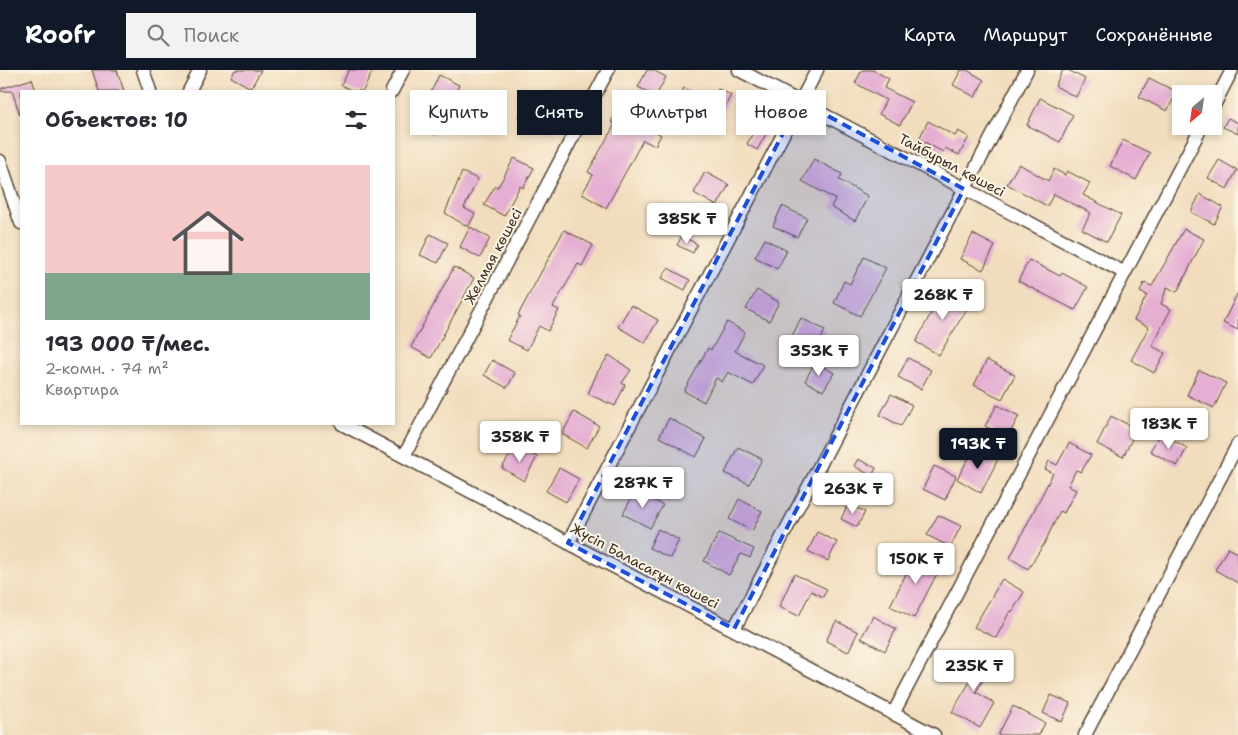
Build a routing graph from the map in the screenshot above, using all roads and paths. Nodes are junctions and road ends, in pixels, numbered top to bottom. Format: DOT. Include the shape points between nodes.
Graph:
graph roads {
  1 [pos="143,70"];
  2 [pos="200,70"];
  3 [pos="403,70"];
  4 [pos="608,70"];
  5 [pos="739,70"];
  6 [pos="817,70"];
  7 [pos="1027,70"];
  8 [pos="1232,70"];
  9 [pos="1222,89"];
  10 [pos="150,90"];
  11 [pos="190,90"];
  12 [pos="393,90"];
  13 [pos="777,90"];
  14 [pos="806,90"];
  15 [pos="826,116"];
  16 [pos="783,135"];
  17 [pos="1197,135"];
  18 [pos="0,162"];
  19 [pos="964,189"];
  20 [pos="20,220"];
  21 [pos="1125,273"];
  22 [pos="344,425"];
  23 [pos="1238,444"];
  24 [pos="404,456"];
  25 [pos="568,543"];
  26 [pos="734,629"];
  27 [pos="893,714"];
  28 [pos="934,735"];
  29 [pos="1085,735"];
  1 -- 10 [label="street"];
  2 -- 11 [label="street"];
  3 -- 12 [label="street"];
  4 -- 24 [label="street, Желмая көшесі"];
  5 -- 13 [label="street, Тайбурыл көшесі"];
  6 -- 14 [label="street"];
  7 -- 19 [label="street"];
  8 -- 9 [label="street"];
  15 -- 19 [label="street, Тайбурыл көшесі"];
  16 -- 25 [label="street"];
  17 -- 21 [label="street"];
  18 -- 20 [label="street"];
  19 -- 21 [label="street, Тайбурыл көшесі"];
  19 -- 26 [label="street"];
  21 -- 27 [label="street"];
  22 -- 24 [label="street, Жүсіп Баласағұн көшесі"];
  23 -- 29 [label="street"];
  24 -- 25 [label="street, Жүсіп Баласағұн көшесі"];
  25 -- 26 [label="street, Жүсіп Баласағұн көшесі"];
  26 -- 27 [label="street, Жүсіп Баласағұн көшесі"];
  27 -- 28 [label="street, Жүсіп Баласағұн көшесі"];
}
